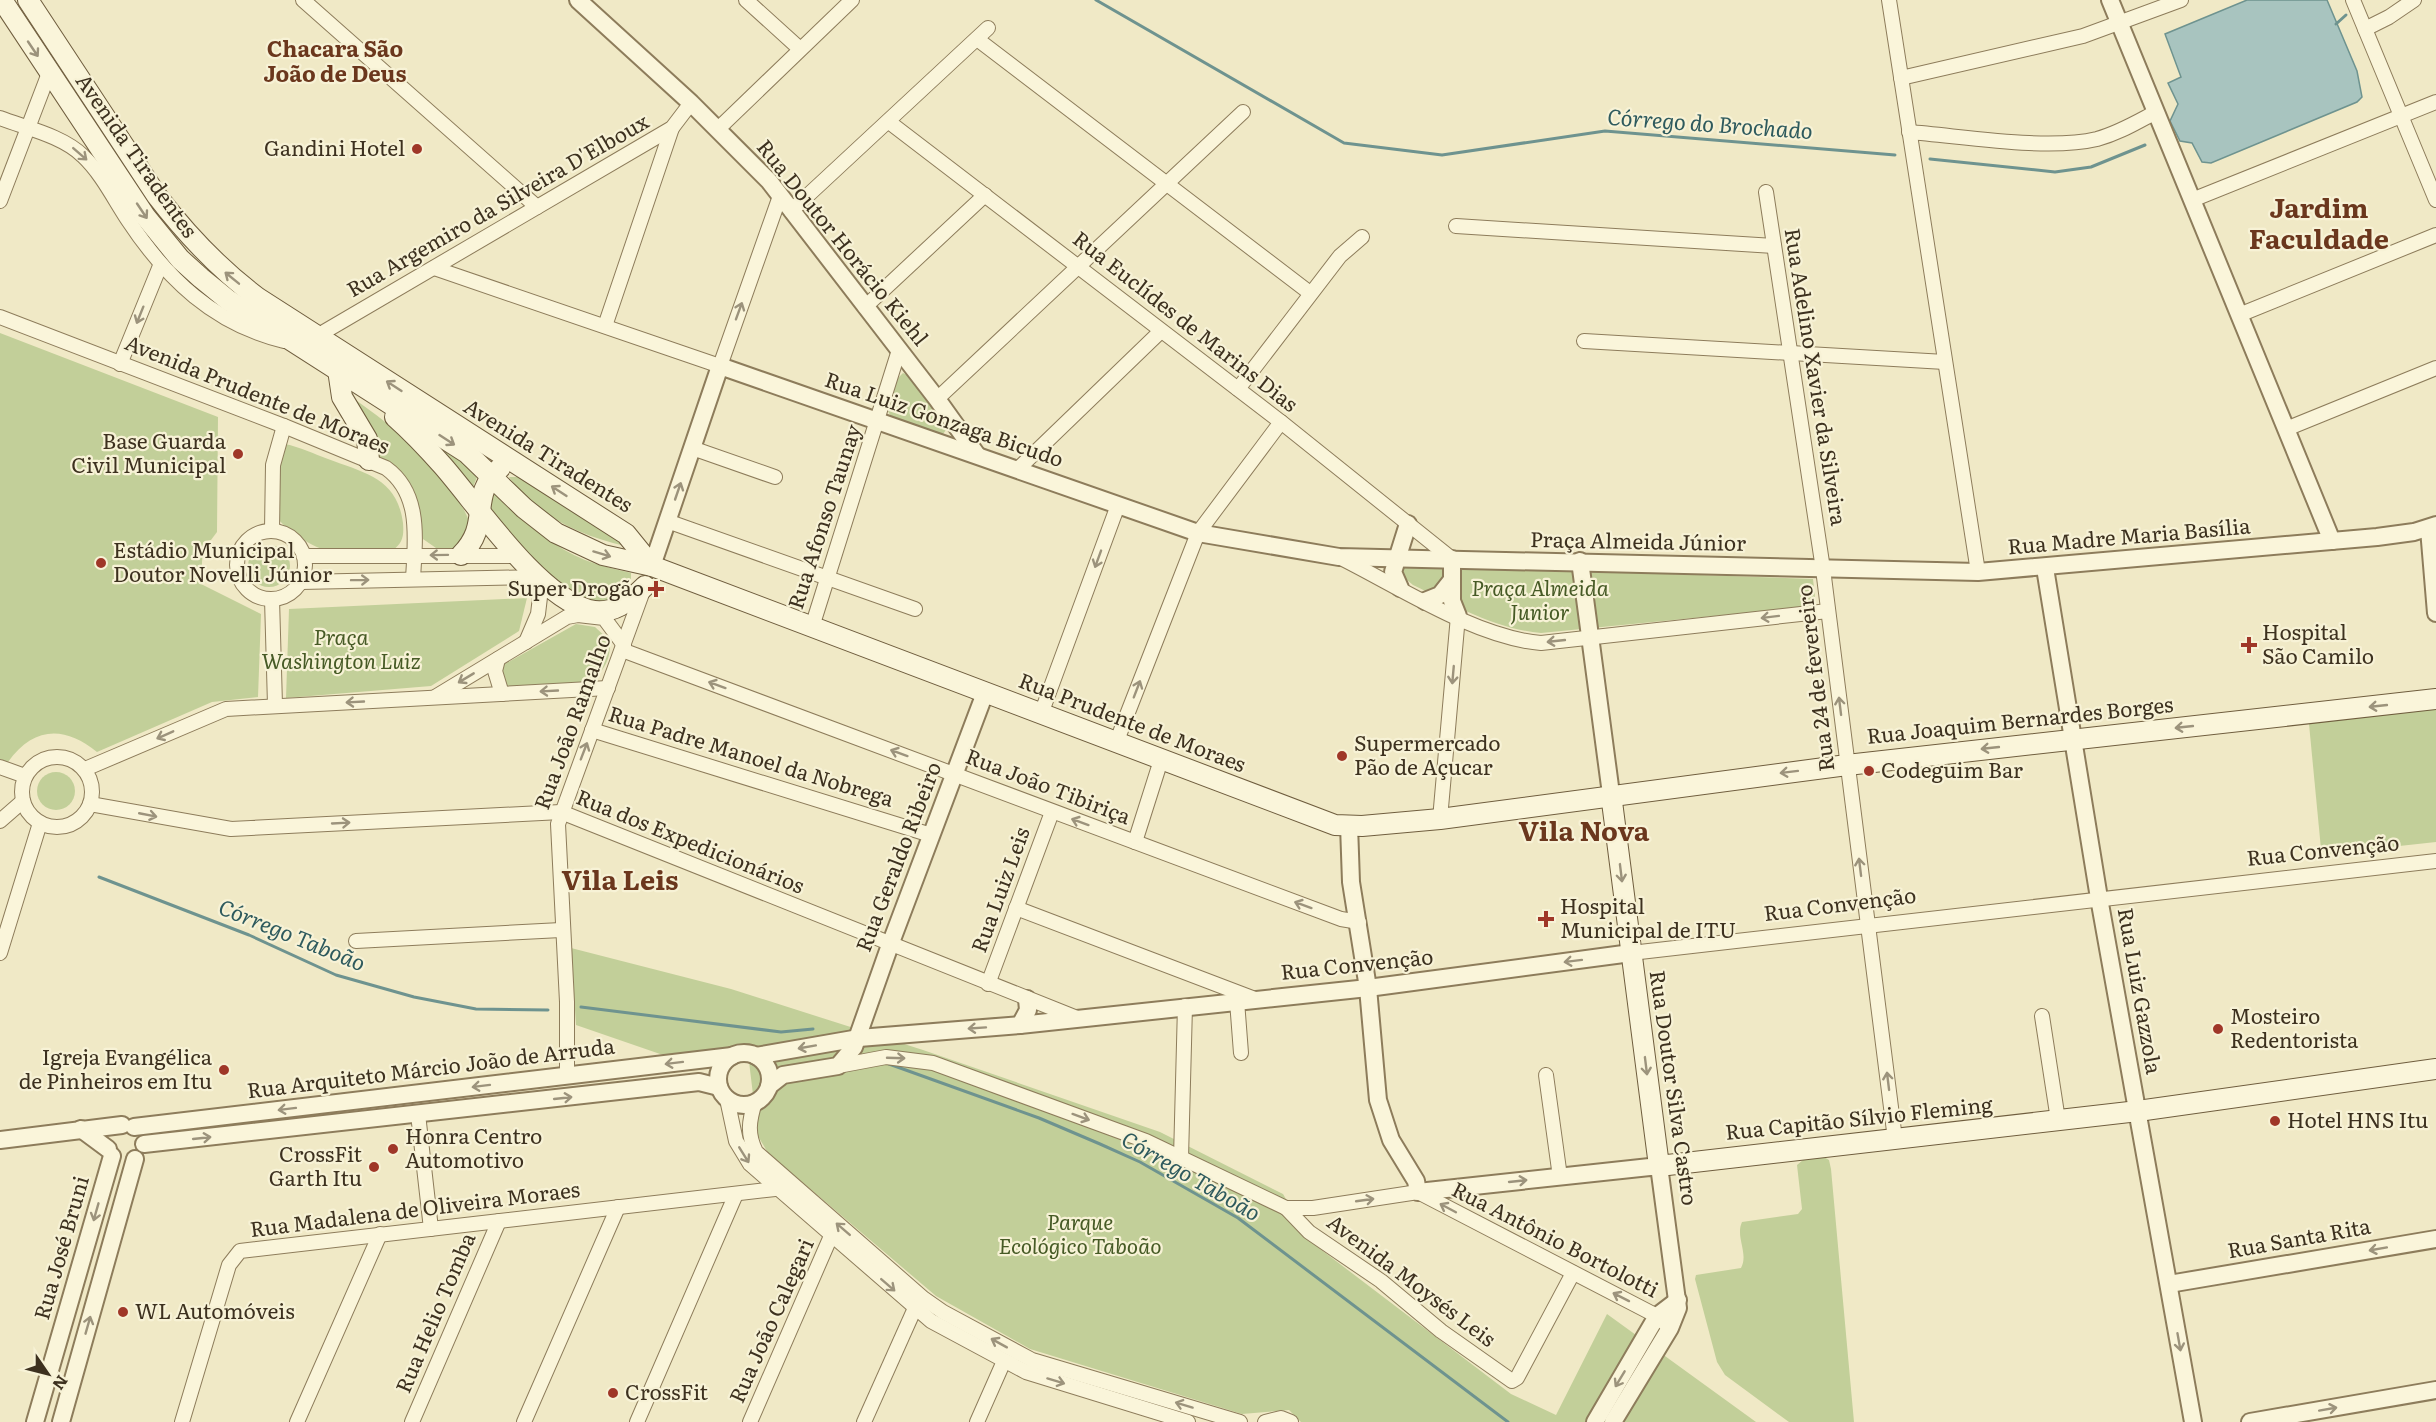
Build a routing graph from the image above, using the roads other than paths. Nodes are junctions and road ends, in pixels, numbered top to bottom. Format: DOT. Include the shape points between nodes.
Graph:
graph roads {
  1 [pos="2,0"];
  2 [pos="28,0"];
  3 [pos="303,0"];
  4 [pos="578,0"];
  5 [pos="746,0"];
  6 [pos="852,0"];
  7 [pos="1888,0"];
  8 [pos="2110,0"];
  9 [pos="2181,0"];
  10 [pos="2353,0"];
  11 [pos="2414,0"];
  12 [pos="2120,24"];
  13 [pos="988,28"];
  14 [pos="2365,28"];
  15 [pos="977,39"];
  16 [pos="800,49"];
  17 [pos="49,73"];
  18 [pos="1901,78"];
  19 [pos="2436,102"];
  20 [pos="691,103"];
  21 [pos="1243,112"];
  22 [pos="2156,112"];
  23 [pos="2402,116"];
  24 [pos="0,118"];
  25 [pos="889,122"];
  26 [pos="672,128"];
  27 [pos="28,129"];
  28 [pos="718,129"];
  29 [pos="1909,132"];
  30 [pos="1165,184"];
  31 [pos="1766,192"];
  32 [pos="985,195"];
  33 [pos="780,196"];
  34 [pos="2192,200"];
  35 [pos="2436,200"];
  36 [pos="0,201"];
  37 [pos="537,207"];
  38 [pos="791,211"];
  39 [pos="1456,226"];
  40 [pos="2436,235"];
  41 [pos="1362,237"];
  42 [pos="1774,246"];
  43 [pos="160,266"];
  44 [pos="1078,266"];
  45 [pos="434,268"];
  46 [pos="1310,294"];
  47 [pos="865,307"];
  48 [pos="2239,315"];
  49 [pos="0,317"];
  50 [pos="605,326"];
  51 [pos="1161,331"];
  52 [pos="317,336"];
  53 [pos="1584,341"];
  54 [pos="294,343"];
  55 [pos="899,350"];
  56 [pos="1791,352"];
  57 [pos="1945,362"];
  58 [pos="120,364"];
  59 [pos="720,366"];
  60 [pos="2436,368"];
  61 [pos="338,370"];
  62 [pos="915,370"];
  63 [pos="892,374"];
  64 [pos="365,388"];
  65 [pos="1238,389"];
  66 [pos="937,399"];
  67 [pos="877,421"];
  68 [pos="1281,422"];
  69 [pos="284,426"];
  70 [pos="2286,429"];
  71 [pos="692,448"];
  72 [pos="977,454"];
  73 [pos="369,460"];
  74 [pos="517,464"];
  75 [pos="1018,469"];
  76 [pos="492,475"];
  77 [pos="775,477"];
  78 [pos="1118,505"];
  79 [pos="480,514"];
  80 [pos="667,521"];
  81 [pos="1408,524"];
  82 [pos="2433,527"];
  83 [pos="272,530"];
  84 [pos="1198,533"];
  85 [pos="2332,541"];
  86 [pos="414,555"];
  87 [pos="461,555"];
  88 [pos="304,556"];
  89 [pos="518,556"];
  90 [pos="1339,557"];
  91 [pos="1397,558"];
  92 [pos="1452,559"];
  93 [pos="1580,561"];
  94 [pos="652,566"];
  95 [pos="2045,568"];
  96 [pos="1823,569"];
  97 [pos="1978,572"];
  98 [pos="828,578"];
  99 [pos="413,579"];
  100 [pos="540,579"];
  101 [pos="1451,581"];
  102 [pos="301,582"];
  103 [pos="645,586"];
  104 [pos="1400,588"];
  105 [pos="272,600"];
  106 [pos="1425,601"];
  107 [pos="915,609"];
  108 [pos="1828,610"];
  109 [pos="2436,613"];
  110 [pos="1458,616"];
  111 [pos="812,627"];
  112 [pos="1590,638"];
  113 [pos="526,642"];
  114 [pos="623,647"];
  115 [pos="498,659"];
  116 [pos="608,688"];
  117 [pos="985,693"];
  118 [pos="502,694"];
  119 [pos="433,698"];
  120 [pos="2436,699"];
  121 [pos="274,705"];
  122 [pos="1041,714"];
  123 [pos="592,730"];
  124 [pos="2073,740"];
  125 [pos="1116,743"];
  126 [pos="1161,760"];
  127 [pos="1847,765"];
  128 [pos="0,767"];
  129 [pos="85,769"];
  130 [pos="954,774"];
  131 [pos="25,776"];
  132 [pos="1611,794"];
  133 [pos="23,801"];
  134 [pos="90,804"];
  135 [pos="561,812"];
  136 [pos="1052,812"];
  137 [pos="1440,819"];
  138 [pos="0,821"];
  139 [pos="40,823"];
  140 [pos="1349,825"];
  141 [pos="931,835"];
  142 [pos="1135,842"];
  143 [pos="2436,861"];
  144 [pos="2100,898"];
  145 [pos="1016,908"];
  146 [pos="1359,922"];
  147 [pos="1868,924"];
  148 [pos="561,930"];
  149 [pos="356,941"];
  150 [pos="890,945"];
  151 [pos="0,953"];
  152 [pos="1631,954"];
  153 [pos="988,984"];
  154 [pos="1368,987"];
  155 [pos="1027,999"];
  156 [pos="1255,999"];
  157 [pos="1237,1001"];
  158 [pos="1185,1006"];
  159 [pos="2042,1016"];
  160 [pos="1077,1018"];
  161 [pos="1020,1024"];
  162 [pos="859,1033"];
  163 [pos="1241,1053"];
  164 [pos="732,1056"];
  165 [pos="756,1056"];
  166 [pos="838,1065"];
  167 [pos="2436,1070"];
  168 [pos="1546,1075"];
  169 [pos="567,1076"];
  170 [pos="769,1086"];
  171 [pos="723,1093"];
  172 [pos="755,1102"];
  173 [pos="2138,1111"];
  174 [pos="418,1114"];
  175 [pos="2058,1120"];
  176 [pos="128,1126"];
  177 [pos="81,1130"];
  178 [pos="1895,1139"];
  179 [pos="0,1140"];
  180 [pos="144,1144"];
  181 [pos="110,1152"];
  182 [pos="1181,1158"];
  183 [pos="135,1159"];
  184 [pos="1659,1166"];
  185 [pos="1560,1177"];
  186 [pos="775,1189"];
  187 [pos="1418,1192"];
  188 [pos="736,1194"];
  189 [pos="618,1207"];
  190 [pos="1286,1208"];
  191 [pos="499,1221"];
  192 [pos="431,1228"];
  193 [pos="380,1234"];
  194 [pos="831,1236"];
  195 [pos="2436,1239"];
  196 [pos="1573,1273"];
  197 [pos="2169,1284"];
  198 [pos="1678,1300"];
  199 [pos="915,1308"];
  200 [pos="1657,1316"];
  201 [pos="1670,1328"];
  202 [pos="1004,1361"];
  203 [pos="2436,1390"];
  204 [pos="35,1422"];
  205 [pos="61,1422"];
  206 [pos="182,1422"];
  207 [pos="297,1422"];
  208 [pos="412,1422"];
  209 [pos="524,1422"];
  210 [pos="638,1422"];
  211 [pos="750,1422"];
  212 [pos="864,1422"];
  213 [pos="977,1422"];
  214 [pos="1188,1422"];
  215 [pos="1240,1422"];
  216 [pos="1265,1422"];
  217 [pos="1291,1422"];
  218 [pos="1595,1422"];
  219 [pos="1613,1422"];
  220 [pos="2193,1422"];
  221 [pos="2250,1422"];
  1 -- 17 [label="main road, Avenida Tiradentes, one-way"];
  52 -- 2 [label="main road, Avenida Tiradentes, one-way" via="233,279 180,226"];
  3 -- 37 [label="street"];
  4 -- 20 [label="street, Rua Doutor Horácio Kiehl"];
  5 -- 16 [label="street"];
  6 -- 16 [label="street"];
  7 -- 18 [label="street"];
  8 -- 12 [label="street"];
  9 -- 12 [label="street"];
  10 -- 14 [label="street"];
  11 -- 14 [label="street"];
  12 -- 18 [label="street"];
  12 -- 22 [label="street"];
  13 -- 15 [label="street"];
  14 -- 23 [label="street"];
  15 -- 25 [label="street"];
  15 -- 30 [label="street"];
  16 -- 28 [label="street"];
  17 -- 27 [label="street"];
  17 -- 54 [label="main road, Avenida Tiradentes, one-way" via="145,216 180,259 228,300"];
  18 -- 29 [label="street"];
  19 -- 23 [label="street"];
  20 -- 26 [label="street, Rua Argemiro da Silveira D'Elboux"];
  20 -- 28 [label="street, Rua Doutor Horácio Kiehl"];
  21 -- 30 [label="street"];
  22 -- 29 [label="street" via="2121,131 2076,142 2042,143"];
  22 -- 34 [label="street"];
  23 -- 34 [label="street"];
  23 -- 35 [label="street"];
  24 -- 27 [label="street"];
  25 -- 32 [label="street, Rua Euclídes de Marins Dias"];
  25 -- 38 [label="street"];
  26 -- 37 [label="street, Rua Argemiro da Silveira D'Elboux"];
  26 -- 50 [label="street"];
  27 -- 36 [label="street"];
  27 -- 43 [label="street, one-way" via="82,155"];
  28 -- 33 [label="street, Rua Doutor Horácio Kiehl"];
  29 -- 57 [label="street"];
  30 -- 44 [label="street"];
  30 -- 46 [label="street"];
  31 -- 42 [label="street, Rua Adelino Xavier da Silveira"];
  32 -- 44 [label="street, Rua Euclídes de Marins Dias"];
  32 -- 47 [label="street"];
  33 -- 38 [label="street, Rua Doutor Horácio Kiehl"];
  59 -- 33 [label="street, one-way"];
  34 -- 48 [label="street"];
  37 -- 45 [label="street, Rua Argemiro da Silveira D'Elboux"];
  38 -- 47 [label="street, Rua Doutor Horácio Kiehl"];
  39 -- 42 [label="street"];
  40 -- 48 [label="street"];
  41 -- 46 [label="street" via="1340,256"];
  42 -- 56 [label="street, Rua Adelino Xavier da Silveira"];
  43 -- 54 [label="street" via="220,316 260,335"];
  43 -- 58 [label="street, one-way"];
  44 -- 51 [label="street, Rua Euclídes de Marins Dias"];
  44 -- 66 [label="street"];
  45 -- 50 [label="street, Rua Luiz Gonzaga Bicudo"];
  45 -- 52 [label="street, Rua Argemiro da Silveira D'Elboux"];
  46 -- 65 [label="street"];
  47 -- 55 [label="street, Rua Doutor Horácio Kiehl"];
  48 -- 70 [label="street"];
  49 -- 58 [label="street, Avenida Prudente de Moraes"];
  50 -- 59 [label="street, Rua Luiz Gonzaga Bicudo"];
  51 -- 65 [label="street, Rua Euclídes de Marins Dias"];
  51 -- 75 [label="street"];
  74 -- 52 [label="main road, Avenida Tiradentes, one-way"];
  53 -- 56 [label="street"];
  54 -- 61 [label="main road, Avenida Tiradentes"];
  55 -- 62 [label="street, Rua Doutor Horácio Kiehl"];
  55 -- 63 [label="street, Rua Afonso Taunay"];
  56 -- 57 [label="street"];
  56 -- 96 [label="street, Rua Adelino Xavier da Silveira"];
  57 -- 97 [label="street"];
  58 -- 69 [label="street, Avenida Prudente de Moraes"];
  59 -- 67 [label="street, Rua Luiz Gonzaga Bicudo"];
  59 -- 71 [label="street"];
  60 -- 70 [label="street"];
  61 -- 64 [label="main road, Avenida Tiradentes"];
  61 -- 73 [label="main road" via="342,397 367,439"];
  62 -- 63 [label="street" via="903,368"];
  62 -- 66 [label="street, Rua Doutor Horácio Kiehl"];
  63 -- 67 [label="street, Rua Afonso Taunay"];
  64 -- 76 [label="main road, Avenida Tiradentes, one-way" via="467,453"];
  64 -- 79 [label="main road" via="443,466"];
  65 -- 68 [label="street, Rua Euclídes de Marins Dias"];
  66 -- 72 [label="street, Rua Doutor Horácio Kiehl"];
  67 -- 72 [label="street, Rua Luiz Gonzaga Bicudo"];
  67 -- 98 [label="street, Rua Afonso Taunay"];
  68 -- 81 [label="street, Rua Euclídes de Marins Dias"];
  68 -- 84 [label="street"];
  69 -- 73 [label="street, Avenida Prudente de Moraes"];
  69 -- 83 [label="street" via="273,465"];
  70 -- 85 [label="street"];
  71 -- 77 [label="street"];
  80 -- 71 [label="street, one-way"];
  72 -- 75 [label="street, Rua Luiz Gonzaga Bicudo"];
  73 -- 86 [label="street, Avenida Prudente de Moraes" via="393,473 409,496 414,516"];
  74 -- 76 [label="main road" via="500,468"];
  94 -- 74 [label="main road, Avenida Tiradentes, one-way" via="626,534"];
  75 -- 78 [label="street, Rua Luiz Gonzaga Bicudo"];
  76 -- 79 [label="main road" via="485,485"];
  76 -- 94 [label="main road, Avenida Tiradentes, one-way" via="539,521 572,543"];
  78 -- 84 [label="street, Rua Luiz Gonzaga Bicudo"];
  78 -- 122 [label="street, one-way"];
  79 -- 87 [label="main road" via="477,536"];
  79 -- 89 [label="main road"];
  80 -- 94 [label="street"];
  80 -- 98 [label="street"];
  81 -- 91 [label="street"];
  81 -- 92 [label="street, Rua Euclídes de Marins Dias"];
  82 -- 85 [label="street, Rua Madre Maria Basília"];
  82 -- 109 [label="street"];
  83 -- 88 [label="street" via="292,538"];
  83 -- 105 [label="street" via="243,544 236,565 243,586"];
  84 -- 90 [label="street, Rua Luiz Gonzaga Bicudo"];
  125 -- 84 [label="street, one-way"];
  85 -- 95 [label="street, Rua Madre Maria Basília"];
  87 -- 86 [label="street, one-way"];
  86 -- 88 [label="street"];
  86 -- 99 [label="street, Avenida Prudente de Moraes"];
  87 -- 89 [label="street"];
  88 -- 102 [label="street"];
  89 -- 100 [label="main road"];
  90 -- 91 [label="street, Rua Luiz Gonzaga Bicudo"];
  90 -- 104 [label="street"];
  91 -- 92 [label="street, Rua Luiz Gonzaga Bicudo"];
  91 -- 104 [label="street" via="1393,572"];
  92 -- 93 [label="street, Praça Almeida Júnior"];
  92 -- 101 [label="street"];
  93 -- 96 [label="street, Praça Almeida Júnior"];
  93 -- 112 [label="street, Rua Doutor Silva Castro"];
  94 -- 103 [label="street, Rua João Ramalho"];
  94 -- 111 [label="main road, Rua Prudente de Moraes"];
  95 -- 97 [label="street, Rua Madre Maria Basília"];
  95 -- 124 [label="street, Rua Luiz Gazzola"];
  96 -- 97 [label="street, Rua Madre Maria Basília"];
  96 -- 108 [label="street, Rua 24 de fevereiro"];
  98 -- 107 [label="street"];
  98 -- 111 [label="street, Rua Afonso Taunay"];
  99 -- 100 [label="street"];
  102 -- 99 [label="street, one-way"];
  100 -- 103 [label="main road" via="591,610 620,607"];
  100 -- 113 [label="street" via="535,625"];
  101 -- 106 [label="street" via="1440,595"];
  101 -- 110 [label="street"];
  102 -- 105 [label="street" via="284,597"];
  103 -- 114 [label="street, Rua João Ramalho"];
  104 -- 106 [label="street"];
  105 -- 121 [label="street"];
  106 -- 110 [label="street"];
  108 -- 112 [label="street, one-way"];
  127 -- 108 [label="street, Rua 24 de fevereiro, one-way"];
  112 -- 110 [label="street, one-way" via="1522,641 1500,636"];
  110 -- 137 [label="street, one-way"];
  111 -- 117 [label="main road, Rua Prudente de Moraes"];
  112 -- 132 [label="street, Rua Doutor Silva Castro"];
  113 -- 114 [label="street" via="567,617 578,615 604,618"];
  113 -- 115 [label="street"];
  114 -- 116 [label="street, Rua João Ramalho"];
  130 -- 114 [label="street, Rua João Tibiriça, one-way"];
  115 -- 118 [label="street" via="495,671"];
  115 -- 119 [label="street, one-way"];
  116 -- 118 [label="street, one-way"];
  116 -- 123 [label="street, Rua João Ramalho"];
  117 -- 122 [label="main road, Rua Prudente de Moraes"];
  117 -- 130 [label="street, Rua Geraldo Ribeiro"];
  118 -- 119 [label="street"];
  119 -- 121 [label="street, one-way"];
  120 -- 124 [label="main road, Rua Joaquim Bernardes Borges, one-way"];
  121 -- 129 [label="street, one-way" via="226,710"];
  122 -- 125 [label="main road, Rua Prudente de Moraes"];
  135 -- 123 [label="street, Rua João Ramalho, one-way"];
  123 -- 141 [label="street, Rua Padre Manoel da Nobrega"];
  124 -- 127 [label="main road, Rua Joaquim Bernardes Borges, one-way"];
  124 -- 144 [label="street, Rua Luiz Gazzola"];
  125 -- 126 [label="main road, Rua Prudente de Moraes"];
  126 -- 140 [label="main road, Rua Prudente de Moraes" via="1335,825"];
  126 -- 142 [label="street"];
  127 -- 132 [label="main road, Rua Joaquim Bernardes Borges, one-way"];
  147 -- 127 [label="street, Rua 24 de fevereiro, one-way"];
  128 -- 131 [label="street"];
  129 -- 131 [label="street" via="78,762 58,756 39,761"];
  129 -- 134 [label="street" via="92,786"];
  130 -- 136 [label="street, Rua João Tibiriça"];
  130 -- 141 [label="street, Rua Geraldo Ribeiro"];
  131 -- 133 [label="street"];
  132 -- 137 [label="main road, Rua Prudente de Moraes"];
  132 -- 152 [label="main road, Rua Doutor Silva Castro, one-way"];
  133 -- 138 [label="street"];
  133 -- 139 [label="street" via="29,814"];
  134 -- 135 [label="street, Rua dos Expedicionários, one-way" via="231,829"];
  134 -- 139 [label="street" via="80,818 65,826"];
  135 -- 148 [label="street, Rua João Ramalho"];
  135 -- 150 [label="street, Rua dos Expedicionários"];
  142 -- 136 [label="street, Rua João Tibiriça, one-way"];
  136 -- 145 [label="street, Rua Luiz Leis"];
  137 -- 140 [label="main road, Rua Prudente de Moraes"];
  139 -- 151 [label="street"];
  140 -- 146 [label="street" via="1351,882"];
  141 -- 150 [label="street, Rua Geraldo Ribeiro"];
  146 -- 142 [label="street, Rua João Tibiriça, one-way" via="1341,919"];
  143 -- 144 [label="street, Rua Convenção"];
  144 -- 147 [label="street, Rua Convenção"];
  144 -- 173 [label="street, Rua Luiz Gazzola"];
  145 -- 153 [label="street, Rua Luiz Leis"];
  145 -- 156 [label="street"];
  146 -- 154 [label="street"];
  147 -- 152 [label="street, Rua Convenção"];
  178 -- 147 [label="street, Rua 24 de fevereiro, one-way"];
  148 -- 149 [label="street"];
  148 -- 169 [label="street, Rua João Ramalho" via="567,1002"];
  150 -- 153 [label="street, Rua dos Expedicionários"];
  150 -- 162 [label="street, Rua Geraldo Ribeiro"];
  152 -- 154 [label="street, Rua Convenção, one-way"];
  152 -- 184 [label="main road, Rua Doutor Silva Castro, one-way"];
  153 -- 155 [label="street, Rua dos Expedicionários"];
  154 -- 156 [label="street, Rua Convenção"];
  154 -- 187 [label="street" via="1381,1114"];
  155 -- 160 [label="street, Rua dos Expedicionários"];
  155 -- 161 [label="street" via="1028,1010"];
  156 -- 157 [label="street, Rua Convenção"];
  157 -- 158 [label="street, Rua Convenção"];
  157 -- 163 [label="street"];
  158 -- 160 [label="street, Rua Convenção"];
  158 -- 182 [label="street"];
  159 -- 175 [label="street"];
  160 -- 161 [label="street, Rua Convenção"];
  161 -- 162 [label="street, Rua Convenção, one-way" via="891,1035"];
  162 -- 165 [label="street, one-way"];
  162 -- 166 [label="street" via="852,1051"];
  164 -- 165 [label="street"];
  164 -- 169 [label="street, Rua Arquiteto Márcio João de Arruda, one-way"];
  164 -- 171 [label="street" via="722,1065"];
  165 -- 170 [label="street" via="768,1069"];
  166 -- 170 [label="street" via="783,1075"];
  166 -- 182 [label="street, one-way" via="886,1057 933,1063 1146,1141"];
  167 -- 173 [label="main road, Rua Capitão Sílvio Fleming"];
  168 -- 185 [label="street"];
  169 -- 176 [label="street, Rua Arquiteto Márcio João de Arruda, one-way"];
  170 -- 172 [label="street"];
  171 -- 172 [label="street" via="741,1105"];
  174 -- 171 [label="street, Rua Arquiteto Márcio João de Arruda, one-way" via="699,1082"];
  171 -- 186 [label="street, one-way" via="743,1154"];
  215 -- 172 [label="street, one-way" via="1032,1360 943,1312 756,1152 749,1132"];
  173 -- 175 [label="main road, Rua Capitão Sílvio Fleming"];
  173 -- 197 [label="street, Rua Luiz Gazzola"];
  180 -- 174 [label="street, Rua Arquiteto Márcio João de Arruda, one-way"];
  174 -- 192 [label="street"];
  175 -- 178 [label="main road, Rua Capitão Sílvio Fleming"];
  176 -- 177 [label="street, Rua Arquiteto Márcio João de Arruda"];
  176 -- 180 [label="street" via="143,1137"];
  176 -- 181 [label="street, Rua José Bruni" via="116,1127 108,1137"];
  177 -- 179 [label="street, Rua Arquiteto Márcio João de Arruda"];
  177 -- 181 [label="street"];
  178 -- 184 [label="main road, Rua Capitão Sílvio Fleming"];
  180 -- 183 [label="street"];
  181 -- 183 [label="street" via="123,1161"];
  181 -- 204 [label="street, Rua José Bruni, one-way"];
  182 -- 190 [label="street"];
  205 -- 183 [label="street, one-way"];
  184 -- 185 [label="street, Rua Capitão Sílvio Fleming"];
  184 -- 198 [label="street, Rua Doutor Silva Castro"];
  187 -- 185 [label="street, Rua Capitão Sílvio Fleming, one-way"];
  186 -- 188 [label="street, Rua Madalena de Oliveira Moraes"];
  186 -- 194 [label="street"];
  190 -- 187 [label="street, Rua Capitão Sílvio Fleming, one-way" via="1313,1208"];
  196 -- 187 [label="street, Rua Antônio Bortolotti, one-way"];
  188 -- 189 [label="street, Rua Madalena de Oliveira Moraes"];
  188 -- 210 [label="street"];
  189 -- 191 [label="street, Rua Madalena de Oliveira Moraes"];
  189 -- 209 [label="street"];
  190 -- 196 [label="street, Avenida Moysés Leis" via="1309,1232 1381,1281 1509,1380 1515,1380"];
  191 -- 192 [label="street, Rua Madalena de Oliveira Moraes"];
  191 -- 208 [label="street, Rua Helio Tomba"];
  192 -- 193 [label="street, Rua Madalena de Oliveira Moraes"];
  193 -- 206 [label="street, Rua Madalena de Oliveira Moraes" via="236,1253 229,1264"];
  193 -- 207 [label="street"];
  194 -- 199 [label="street, one-way"];
  194 -- 211 [label="street, Rua João Calegari"];
  195 -- 197 [label="street, Rua Santa Rita, one-way"];
  200 -- 196 [label="street, Rua Antônio Bortolotti, one-way"];
  197 -- 220 [label="street, Rua Luiz Gazzola, one-way"];
  198 -- 200 [label="street"];
  198 -- 201 [label="street"];
  199 -- 202 [label="street" via="931,1322"];
  199 -- 212 [label="street"];
  200 -- 201 [label="street, Rua Antônio Bortolotti"];
  200 -- 218 [label="street, one-way"];
  201 -- 219 [label="street"];
  202 -- 213 [label="street"];
  202 -- 214 [label="street, one-way" via="1026,1372"];
  221 -- 203 [label="street, one-way"];
  216 -- 217 [label="street" via="1281,1418"];
}
